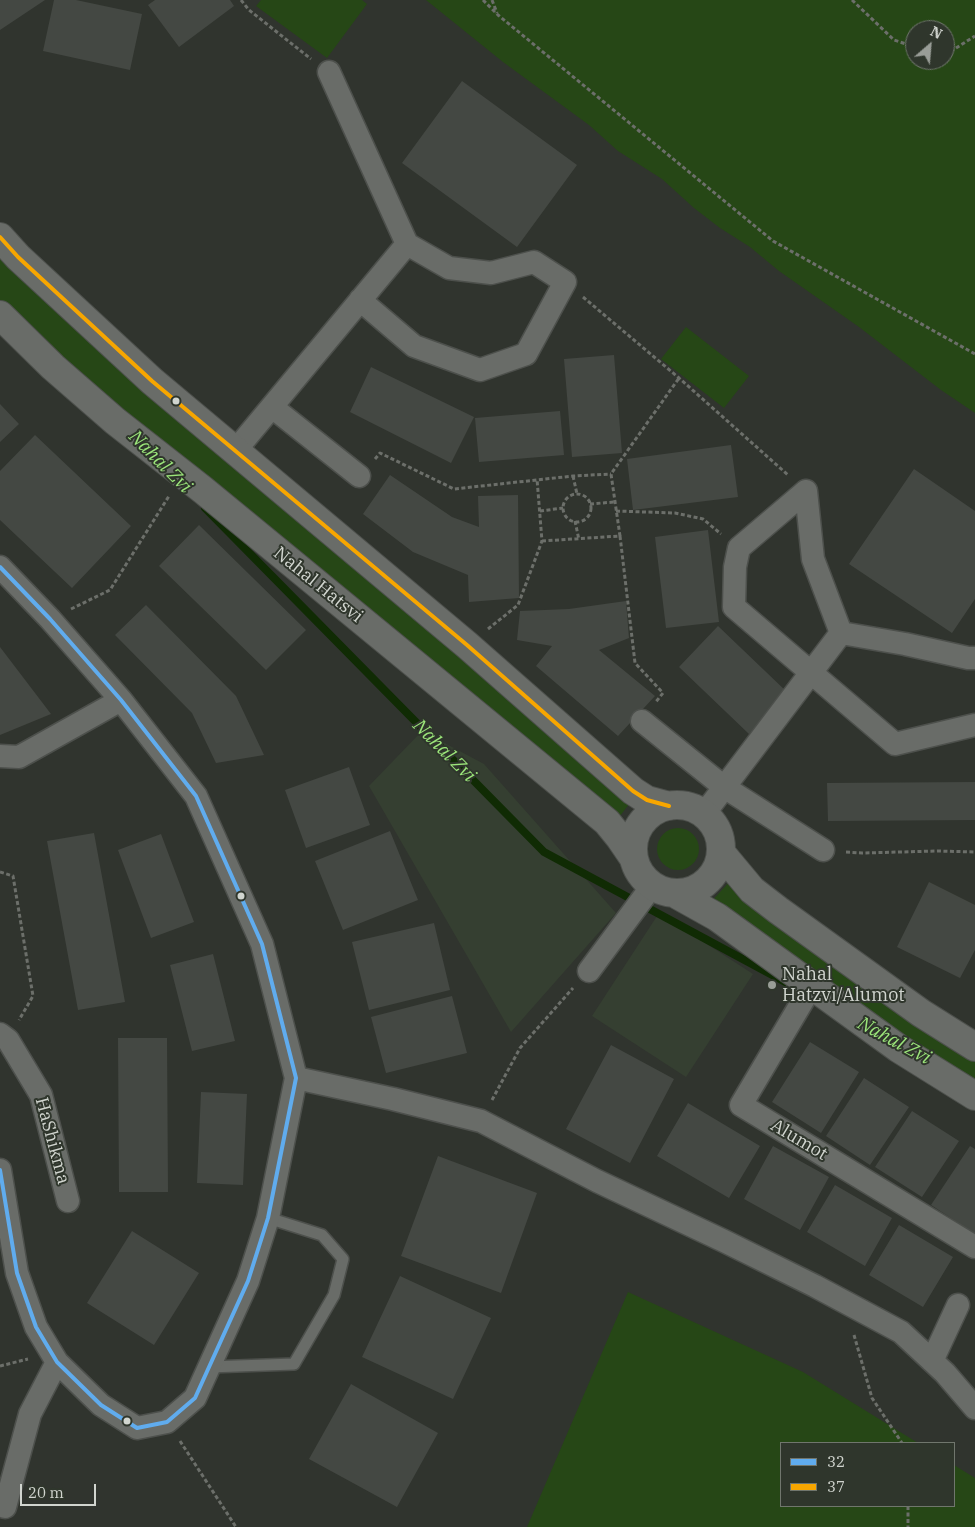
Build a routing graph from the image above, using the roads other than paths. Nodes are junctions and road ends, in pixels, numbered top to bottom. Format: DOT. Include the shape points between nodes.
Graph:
graph roads {
  1 [pos="329,72"];
  2 [pos="0,237"];
  3 [pos="406,244"];
  4 [pos="360,300"];
  5 [pos="0,314"];
  6 [pos="272,407"];
  7 [pos="235,451"];
  8 [pos="359,476"];
  9 [pos="0,567"];
  10 [pos="841,633"];
  11 [pos="975,658"];
  12 [pos="810,673"];
  13 [pos="121,700"];
  14 [pos="642,720"];
  15 [pos="975,725"];
  16 [pos="0,756"];
  17 [pos="724,787"];
  18 [pos="669,806"];
  19 [pos="704,814"];
  20 [pos="823,850"];
  21 [pos="722,854"];
  22 [pos="633,857"];
  23 [pos="663,889"];
  24 [pos="589,971"];
  25 [pos="811,987"];
  26 [pos="3,1039"];
  27 [pos="975,1048"];
  28 [pos="296,1078"];
  29 [pos="975,1096"];
  30 [pos="0,1170"];
  31 [pos="68,1201"];
  32 [pos="268,1218"];
  33 [pos="975,1247"];
  34 [pos="958,1305"];
  35 [pos="932,1361"];
  36 [pos="57,1362"];
  37 [pos="209,1367"];
  38 [pos="975,1408"];
  39 [pos="5,1507"];
  1 -- 3 [label="street"];
  2 -- 7 [label="street" via="84,320"];
  3 -- 4 [label="street"];
  3 -- 4 [label="street" via="449,268 491,273 534,262 565,282 526,354 480,370 414,346"];
  4 -- 6 [label="street"];
  5 -- 22 [label="street, Nahal Hatsvi" via="53,367 115,421 184,474 607,822"];
  6 -- 7 [label="street"];
  6 -- 8 [label="street"];
  7 -- 18 [label="street" via="467,645 633,791 647,800"];
  9 -- 13 [label="street"];
  10 -- 11 [label="street"];
  10 -- 12 [label="street"];
  10 -- 12 [label="street" via="813,559 806,490 739,548 734,607"];
  12 -- 15 [label="street" via="896,744"];
  12 -- 17 [label="street"];
  13 -- 16 [label="street" via="19,757"];
  13 -- 28 [label="street" via="196,796 262,944"];
  14 -- 17 [label="street"];
  17 -- 19 [label="street"];
  17 -- 20 [label="street"];
  18 -- 19 [label="street" via="691,806"];
  18 -- 22 [label="street" via="660,807 638,827"];
  19 -- 21 [label="street" via="721,838"];
  21 -- 23 [label="street" via="708,881 696,889 682,893"];
  21 -- 27 [label="street" via="752,890 778,910"];
  22 -- 23 [label="street" via="639,872"];
  23 -- 24 [label="street"];
  23 -- 25 [label="street" via="717,917"];
  25 -- 29 [label="street" via="898,1048"];
  25 -- 33 [label="street, Alumot" via="741,1105"];
  26 -- 31 [label="street, HaShikma" via="40,1095"];
  28 -- 32 [label="street"];
  28 -- 35 [label="street" via="481,1121 845,1301 901,1332"];
  30 -- 36 [label="street" via="17,1273 36,1327"];
  32 -- 37 [label="street" via="248,1281"];
  32 -- 37 [label="lane" via="322,1235 343,1259 334,1296 294,1364"];
  34 -- 35 [label="street"];
  35 -- 38 [label="street"];
  36 -- 37 [label="street" via="101,1405 137,1428 167,1422 195,1398"];
  36 -- 39 [label="street" via="30,1414"];
}
